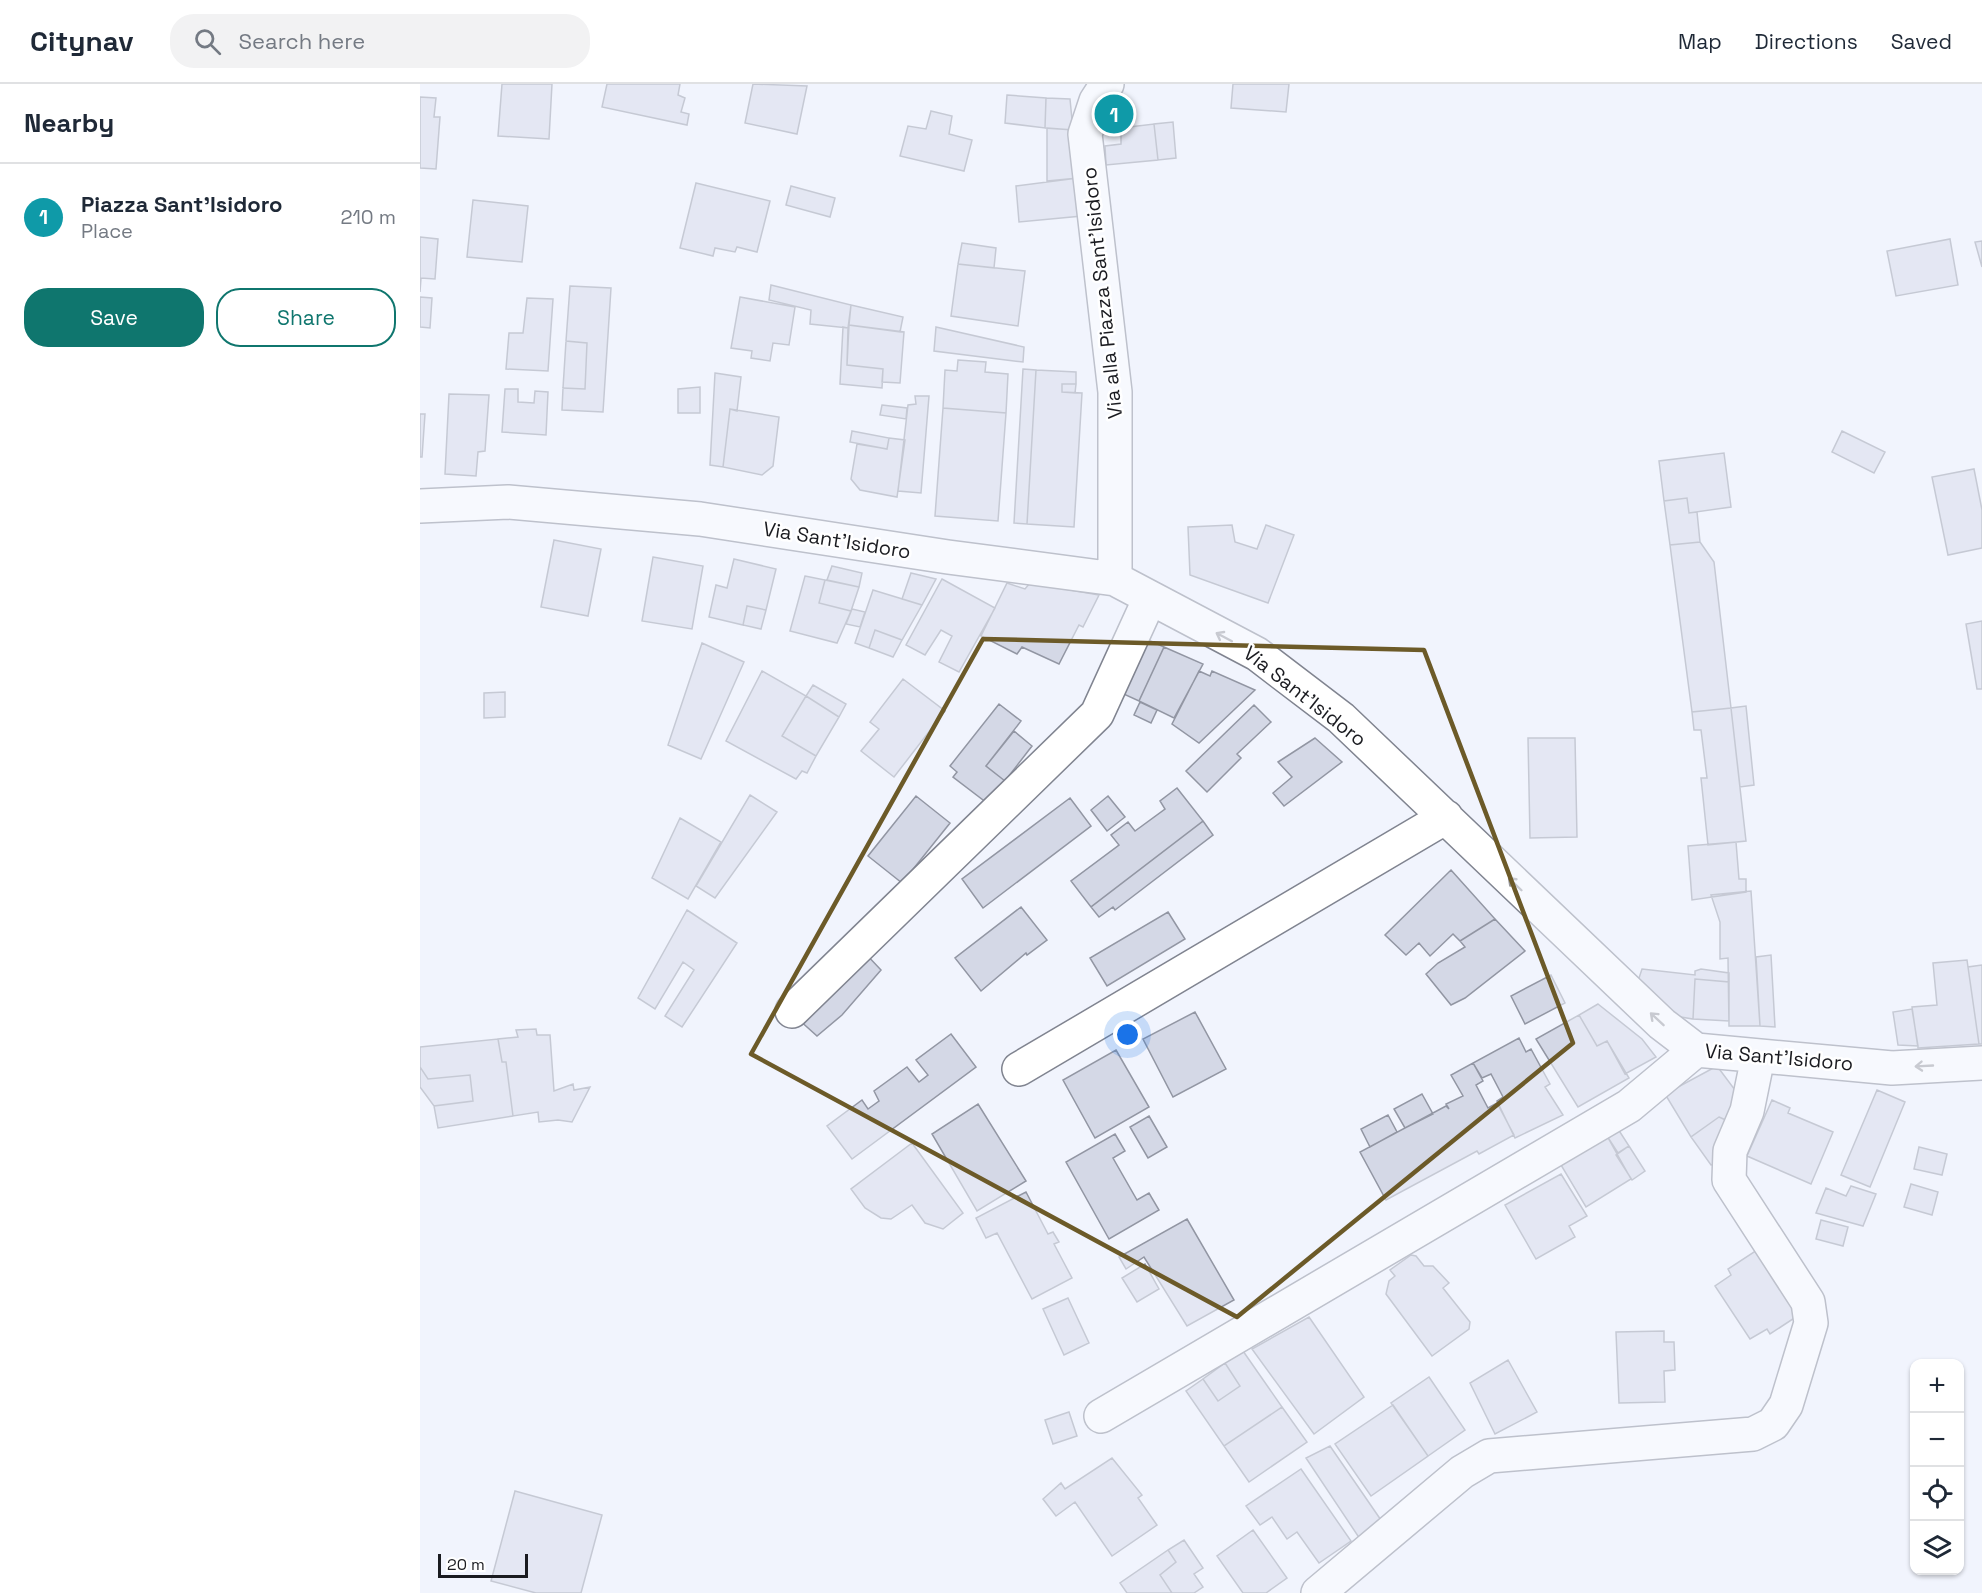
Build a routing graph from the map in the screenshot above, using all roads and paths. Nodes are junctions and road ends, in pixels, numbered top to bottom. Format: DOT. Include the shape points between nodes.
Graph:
graph roads {
  1 [pos="1107,84"];
  2 [pos="420,506"];
  3 [pos="1114,579"];
  4 [pos="1150,598"];
  5 [pos="1446,817"];
  6 [pos="792,1011"];
  7 [pos="1696,1050"];
  8 [pos="1758,1057"];
  9 [pos="1982,1063"];
  10 [pos="1019,1070"];
  11 [pos="1101,1416"];
  12 [pos="1318,1593"];
  1 -- 3 [label="street, Via alla Piazza Sant'Isidoro" via="1096,101 1085,134 1115,392"];
  2 -- 3 [label="street, Via Sant'Isidoro" via="508,502 700,519"];
  3 -- 4 [label="street, Via Sant'Isidoro"];
  5 -- 4 [label="street, Via Sant'Isidoro, one-way" via="1341,718 1257,654"];
  4 -- 6 [label="street" via="1097,714"];
  7 -- 5 [label="street, Via Sant'Isidoro, one-way" via="1662,1024"];
  5 -- 10 [label="street"];
  7 -- 8 [label="street, Via Sant'Isidoro"];
  7 -- 11 [label="street" via="1629,1106"];
  9 -- 8 [label="street, Via Sant'Isidoro, one-way" via="1892,1068"];
  8 -- 12 [label="street" via="1747,1111 1730,1150 1729,1180 1808,1302 1811,1323 1786,1405 1773,1424 1754,1434 1489,1456 1462,1472"];
}
